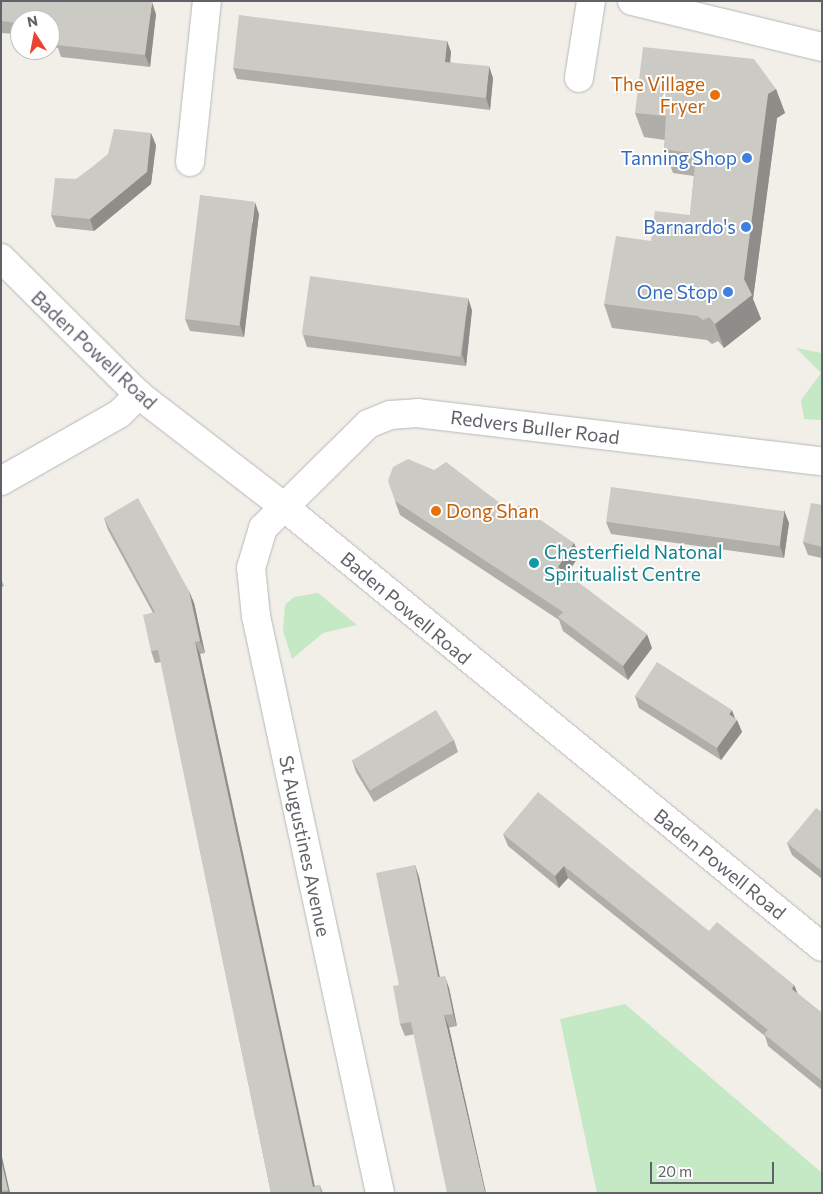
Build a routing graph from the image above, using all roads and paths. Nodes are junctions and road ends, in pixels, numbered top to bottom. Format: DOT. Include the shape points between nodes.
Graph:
graph roads {
  1 [pos="207,1"];
  2 [pos="591,1"];
  3 [pos="632,1"];
  4 [pos="680,6"];
  5 [pos="822,47"];
  6 [pos="578,78"];
  7 [pos="190,162"];
  8 [pos="1,258"];
  9 [pos="139,395"];
  10 [pos="822,461"];
  11 [pos="1,481"];
  12 [pos="283,506"];
  13 [pos="822,947"];
  14 [pos="380,1193"];
  1 -- 7 [label="street"];
  2 -- 6 [label="street"];
  3 -- 4 [label="street"];
  4 -- 5 [label="street"];
  8 -- 9 [label="street, Baden Powell Road"];
  9 -- 11 [label="street" via="110,418"];
  9 -- 12 [label="street, Baden Powell Road"];
  10 -- 12 [label="street, Redvers Buller Road" via="416,413 390,415 368,424"];
  12 -- 13 [label="street, Baden Powell Road"];
  12 -- 14 [label="street, St Augustines Avenue" via="263,528 251,568 256,616"];
}
